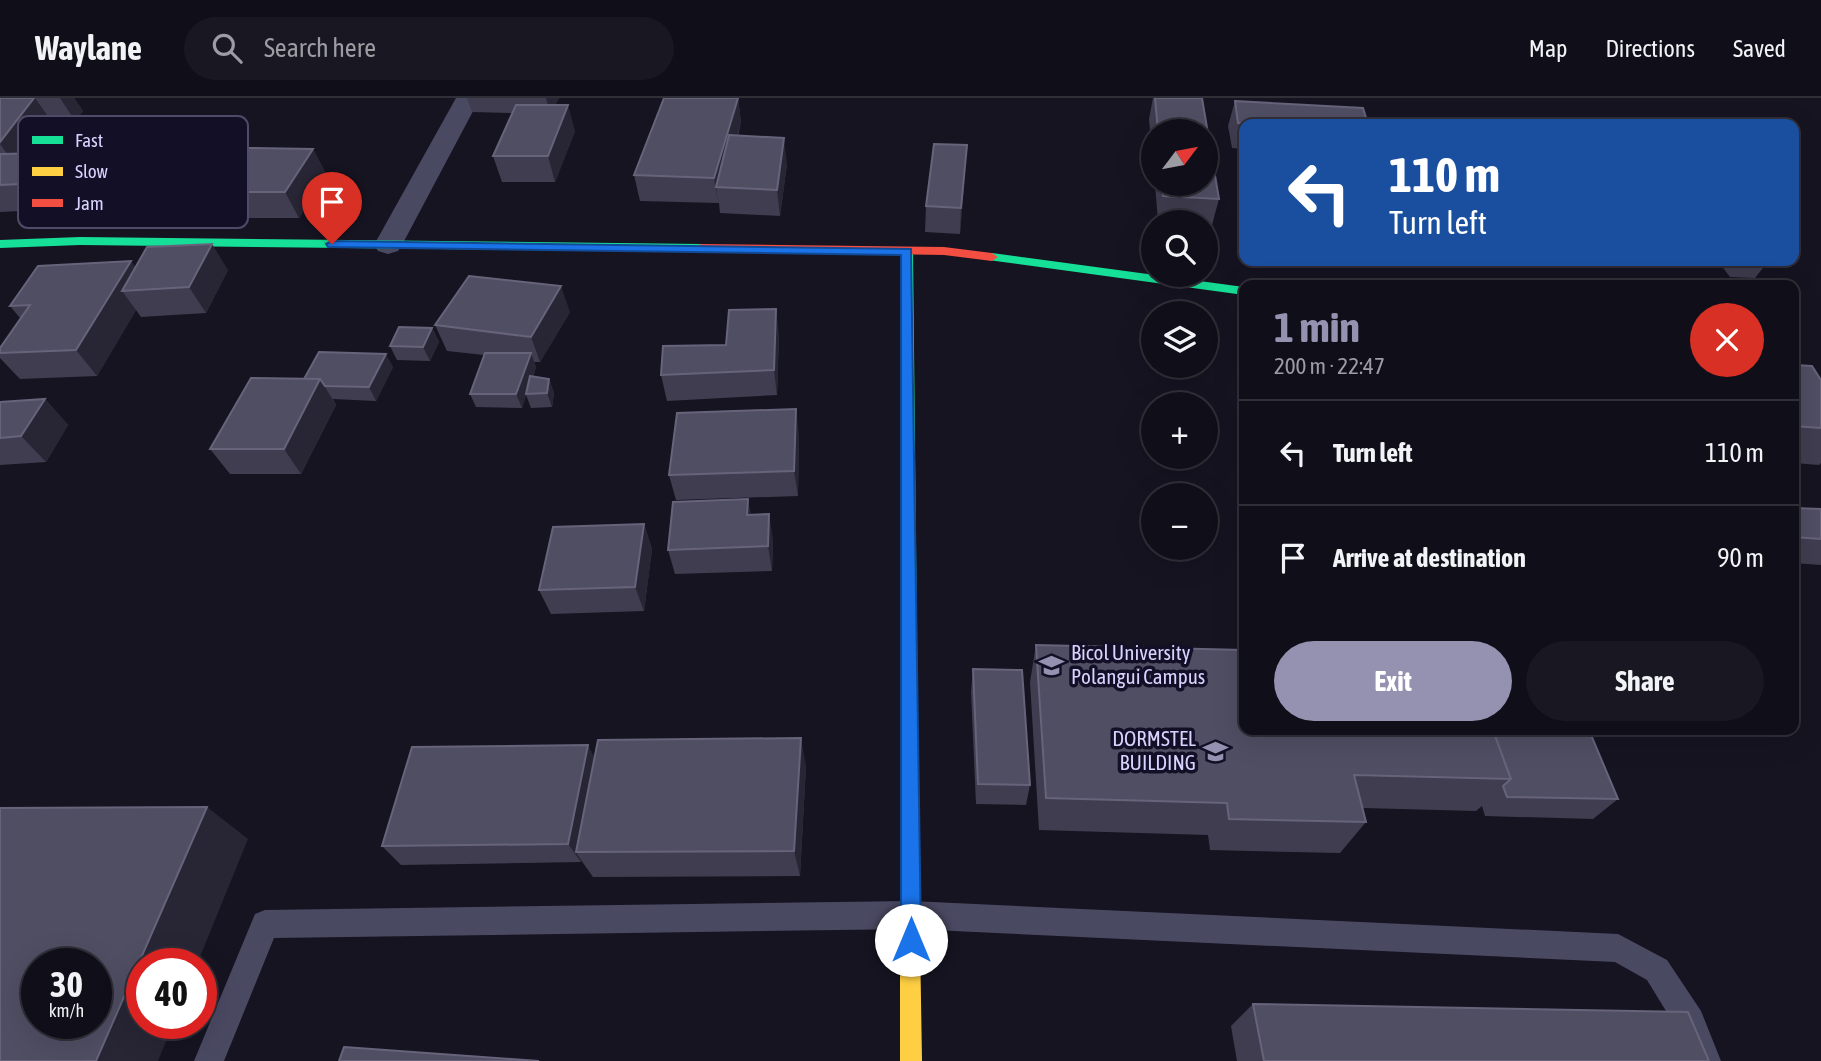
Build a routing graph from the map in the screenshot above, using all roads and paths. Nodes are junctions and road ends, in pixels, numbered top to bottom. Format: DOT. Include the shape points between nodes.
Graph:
graph roads {
  1 [pos="468,98"];
  2 [pos="0,244"];
  3 [pos="388,245"];
  4 [pos="907,251"];
  5 [pos="1239,291"];
  6 [pos="911,915"];
  7 [pos="209,1061"];
  8 [pos="911,1061"];
  9 [pos="1706,1061"];
  1 -- 3 [label="street"];
  2 -- 3 [label="street"];
  3 -- 4 [label="street"];
  4 -- 5 [label="street" via="944,251"];
  4 -- 6 [label="street"];
  6 -- 7 [label="lane" via="265,923"];
  6 -- 8 [label="street"];
  6 -- 9 [label="lane" via="1618,948 1657,970 1690,1022"];
}
